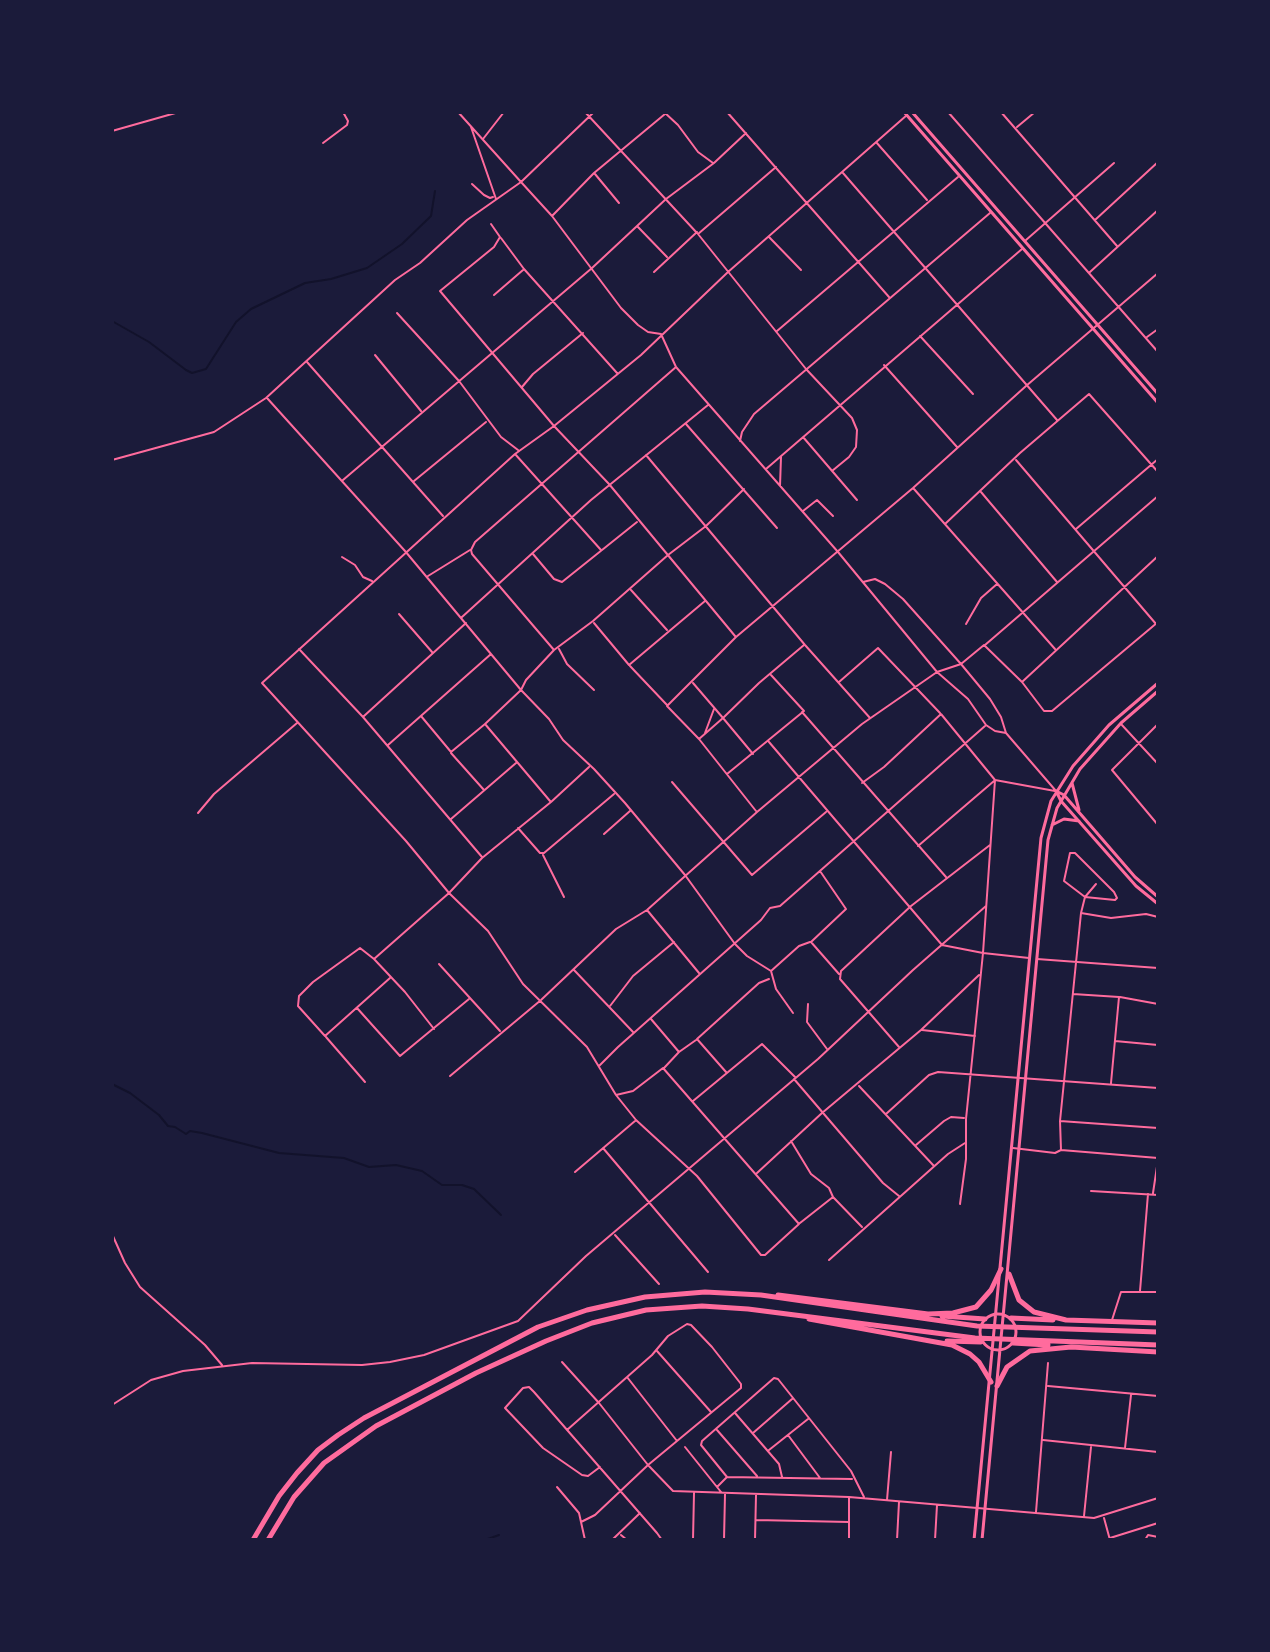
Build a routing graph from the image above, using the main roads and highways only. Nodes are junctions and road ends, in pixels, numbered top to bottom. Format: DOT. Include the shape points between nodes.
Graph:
graph roads {
  1 [pos="909,113"];
  2 [pos="1095,327"];
  3 [pos="1158,394"];
  4 [pos="1158,403"];
  5 [pos="1158,683"];
  6 [pos="1158,691"];
  7 [pos="1072,782"];
  8 [pos="1056,791"];
  9 [pos="1064,795"];
  10 [pos="1061,801"];
  11 [pos="1080,819"];
  12 [pos="1051,825"];
  13 [pos="1158,896"];
  14 [pos="1158,904"];
  15 [pos="1001,1269"];
  16 [pos="1009,1274"];
  17 [pos="761,1295"];
  18 [pos="772,1312"];
  19 [pos="997,1313"];
  20 [pos="928,1314"];
  21 [pos="1003,1314"];
  22 [pos="1011,1318"];
  23 [pos="985,1319"];
  24 [pos="1066,1320"];
  25 [pos="1158,1323"];
  26 [pos="1158,1332"];
  27 [pos="934,1340"];
  28 [pos="1016,1341"];
  29 [pos="982,1342"];
  30 [pos="1158,1345"];
  31 [pos="1071,1347"];
  32 [pos="994,1350"];
  33 [pos="1001,1350"];
  34 [pos="1158,1352"];
  35 [pos="994,1384"];
  36 [pos="253,1540"];
  37 [pos="268,1540"];
  38 [pos="974,1540"];
  39 [pos="982,1540"];
  1 -- 2 [label="main road"];
  1 -- 2 [label="main road" via="1026,240"];
  2 -- 3 [label="main road"];
  2 -- 4 [label="main road"];
  5 -- 8 [label="main road" via="1109,725"];
  6 -- 7 [label="main road" via="1121,723"];
  7 -- 9 [label="main road"];
  7 -- 11 [label="main road"];
  8 -- 9 [label="main road"];
  8 -- 10 [label="main road"];
  8 -- 15 [label="main road" via="1041,838"];
  9 -- 10 [label="main road"];
  9 -- 11 [label="main road"];
  10 -- 11 [label="main road"];
  10 -- 12 [label="main road"];
  11 -- 12 [label="main road"];
  11 -- 13 [label="main road"];
  11 -- 14 [label="main road" via="1136,886"];
  12 -- 16 [label="main road"];
  15 -- 19 [label="main road"];
  15 -- 20 [label="highway" via="976,1307"];
  16 -- 21 [label="main road"];
  16 -- 24 [label="highway" via="1025,1306"];
  17 -- 20 [label="highway"];
  17 -- 26 [label="highway" via="977,1326"];
  17 -- 36 [label="highway" via="645,1297 538,1327 364,1418 318,1450 279,1496"];
  18 -- 27 [label="highway"];
  18 -- 28 [label="highway"];
  18 -- 37 [label="highway" via="702,1306 646,1310 546,1341 347,1444 294,1497"];
  19 -- 21 [label="main road"];
  19 -- 23 [label="main road"];
  19 -- 32 [label="main road"];
  20 -- 23 [label="highway"];
  21 -- 22 [label="main road"];
  21 -- 33 [label="main road"];
  22 -- 24 [label="highway"];
  22 -- 28 [label="main road"];
  23 -- 29 [label="main road"];
  24 -- 25 [label="highway"];
  27 -- 29 [label="highway"];
  27 -- 35 [label="highway" via="970,1354"];
  28 -- 30 [label="highway"];
  28 -- 31 [label="highway"];
  28 -- 33 [label="main road"];
  29 -- 32 [label="main road"];
  31 -- 34 [label="highway"];
  31 -- 35 [label="highway" via="1030,1351"];
  32 -- 33 [label="main road"];
  32 -- 35 [label="main road"];
  33 -- 35 [label="main road"];
  35 -- 38 [label="main road"];
  35 -- 39 [label="main road"];
}
